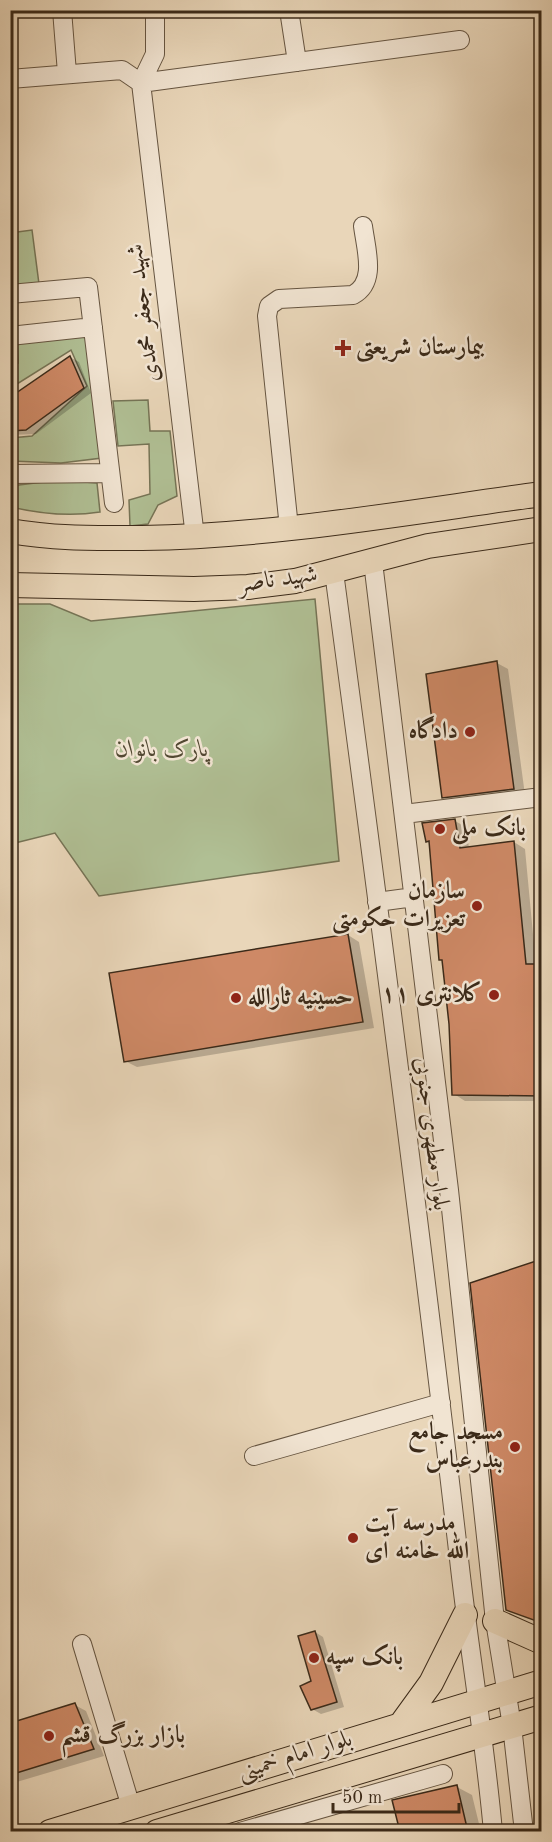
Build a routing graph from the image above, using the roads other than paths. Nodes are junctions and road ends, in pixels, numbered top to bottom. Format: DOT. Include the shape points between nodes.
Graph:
graph roads {
  1 [pos="62,10"];
  2 [pos="155,10"];
  3 [pos="289,10"];
  4 [pos="460,40"];
  5 [pos="297,62"];
  6 [pos="67,73"];
  7 [pos="10,79"];
  8 [pos="141,83"];
  9 [pos="363,226"];
  10 [pos="10,294"];
  11 [pos="93,327"];
  12 [pos="10,336"];
  13 [pos="110,473"];
  14 [pos="10,474"];
  15 [pos="542,494"];
  16 [pos="114,503"];
  17 [pos="289,528"];
  18 [pos="542,529"];
  19 [pos="10,531"];
  20 [pos="195,537"];
  21 [pos="373,562"];
  22 [pos="334,572"];
  23 [pos="10,585"];
  24 [pos="542,797"];
  25 [pos="404,814"];
  26 [pos="414,897"];
  27 [pos="377,902"];
  28 [pos="465,1339"];
  29 [pos="434,1344"];
  30 [pos="441,1403"];
  31 [pos="254,1456"];
  32 [pos="465,1615"];
  33 [pos="495,1621"];
  34 [pos="542,1642"];
  35 [pos="82,1644"];
  36 [pos="542,1682"];
  37 [pos="507,1692"];
  38 [pos="479,1702"];
  39 [pos="542,1717"];
  40 [pos="402,1723"];
  41 [pos="512,1726"];
  42 [pos="483,1734"];
  43 [pos="443,1774"];
  44 [pos="271,1798"];
  45 [pos="130,1807"];
  46 [pos="277,1826"];
  47 [pos="50,1832"];
  48 [pos="157,1832"];
  49 [pos="240,1832"];
  50 [pos="493,1832"];
  51 [pos="524,1832"];
  1 -- 6 [label="street"];
  2 -- 8 [label="street" via="155,54"];
  3 -- 5 [label="street"];
  4 -- 5 [label="street"];
  5 -- 8 [label="street"];
  6 -- 7 [label="street"];
  6 -- 8 [label="street" via="122,70"];
  8 -- 20 [label="street, شهید جعفر محمدی"];
  9 -- 17 [label="street" via="369,280 363,289 353,295 279,299 269,306"];
  10 -- 11 [label="street" via="88,287"];
  11 -- 12 [label="street"];
  11 -- 13 [label="street"];
  13 -- 14 [label="street"];
  13 -- 16 [label="street"];
  15 -- 17 [label="main road, شهید ناصر"];
  17 -- 20 [label="main road, شهید ناصر"];
  18 -- 21 [label="main road, شهید ناصر" via="428,546"];
  19 -- 20 [label="main road, شهید ناصر" via="68,539"];
  21 -- 22 [label="main road, شهید ناصر"];
  21 -- 25 [label="street, بلوار مطهری جنوبی"];
  22 -- 23 [label="main road, شهید ناصر" via="295,581 194,589"];
  22 -- 27 [label="street, بلوار مطهری جنوبی"];
  24 -- 25 [label="street"];
  25 -- 26 [label="street, بلوار مطهری جنوبی"];
  26 -- 27 [label="street"];
  26 -- 28 [label="street, بلوار مطهری جنوبی"];
  27 -- 29 [label="street, بلوار مطهری جنوبی"];
  28 -- 29 [label="street"];
  28 -- 33 [label="street, بلوار مطهری جنوبی"];
  29 -- 30 [label="street, بلوار مطهری جنوبی"];
  30 -- 31 [label="street"];
  30 -- 32 [label="street, بلوار مطهری جنوبی"];
  32 -- 38 [label="street, بلوار مطهری جنوبی"];
  32 -- 40 [label="main road" via="427,1689"];
  33 -- 34 [label="main road"];
  33 -- 37 [label="street, بلوار مطهری جنوبی"];
  35 -- 45 [label="street"];
  36 -- 37 [label="main road, بلوار امام خمینی"];
  37 -- 38 [label="main road, بلوار امام خمینی"];
  37 -- 41 [label="street, بلوار مطهری جنوبی"];
  38 -- 40 [label="main road, بلوار امام خمینی"];
  38 -- 42 [label="street, بلوار مطهری جنوبی"];
  39 -- 41 [label="main road, بلوار امام خمینی"];
  40 -- 45 [label="main road, بلوار امام خمینی"];
  41 -- 42 [label="main road, بلوار امام خمینی"];
  41 -- 51 [label="street"];
  42 -- 44 [label="main road, بلوار امام خمینی"];
  42 -- 50 [label="street"];
  43 -- 46 [label="street"];
  44 -- 46 [label="street"];
  44 -- 48 [label="main road, بلوار امام خمینی"];
  45 -- 47 [label="main road, بلوار امام خمینی"];
  46 -- 49 [label="street"];
}
